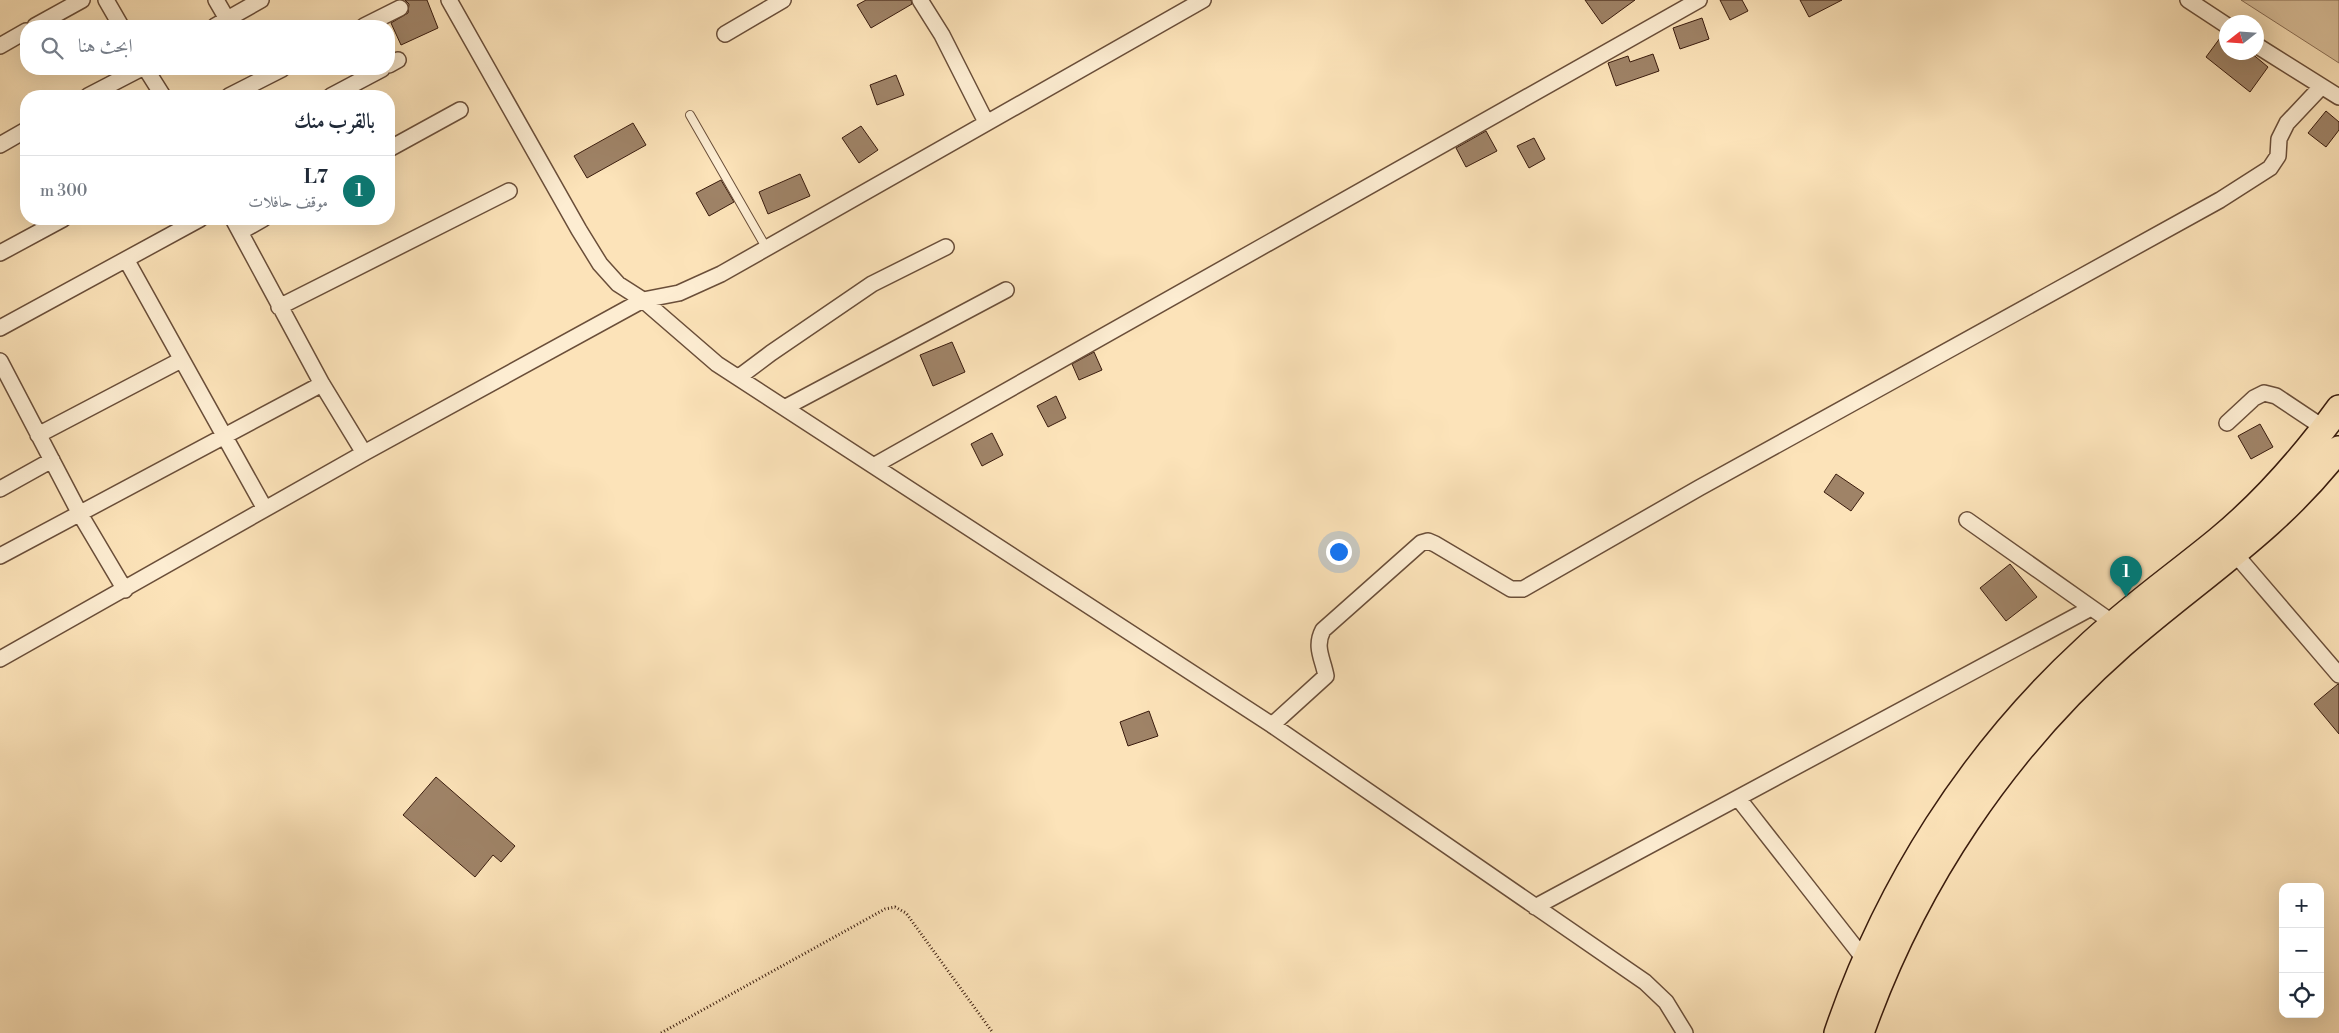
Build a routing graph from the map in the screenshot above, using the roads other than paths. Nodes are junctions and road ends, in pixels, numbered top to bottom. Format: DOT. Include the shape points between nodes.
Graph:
graph roads {
  1 [pos="82,0"];
  2 [pos="106,0"];
  3 [pos="216,0"];
  4 [pos="261,0"];
  5 [pos="449,0"];
  6 [pos="783,0"];
  7 [pos="920,0"];
  8 [pos="1204,0"];
  9 [pos="1700,0"];
  10 [pos="2188,0"];
  11 [pos="400,8"];
  12 [pos="46,20"];
  13 [pos="118,20"];
  14 [pos="220,20"];
  15 [pos="226,20"];
  16 [pos="376,20"];
  17 [pos="2219,20"];
  18 [pos="20,34"];
  19 [pos="725,34"];
  20 [pos="0,46"];
  21 [pos="2264,50"];
  22 [pos="128,75"];
  23 [pos="150,75"];
  24 [pos="270,75"];
  25 [pos="371,75"];
  26 [pos="2321,87"];
  27 [pos="100,90"];
  28 [pos="159,90"];
  29 [pos="241,90"];
  30 [pos="342,90"];
  31 [pos="2339,97"];
  32 [pos="460,110"];
  33 [pos="690,115"];
  34 [pos="986,122"];
  35 [pos="20,134"];
  36 [pos="0,145"];
  37 [pos="395,147"];
  38 [pos="509,191"];
  39 [pos="52,225"];
  40 [pos="190,225"];
  41 [pos="236,225"];
  42 [pos="946,247"];
  43 [pos="768,248"];
  44 [pos="0,253"];
  45 [pos="127,261"];
  46 [pos="1006,290"];
  47 [pos="644,300"];
  48 [pos="279,307"];
  49 [pos="0,328"];
  50 [pos="181,360"];
  51 [pos="1,364"];
  52 [pos="739,377"];
  53 [pos="322,384"];
  54 [pos="786,407"];
  55 [pos="2339,408"];
  56 [pos="2227,423"];
  57 [pos="2324,428"];
  58 [pos="38,435"];
  59 [pos="223,436"];
  60 [pos="2339,449"];
  61 [pos="364,453"];
  62 [pos="52,460"];
  63 [pos="875,465"];
  64 [pos="0,489"];
  65 [pos="265,509"];
  66 [pos="80,514"];
  67 [pos="1966,520"];
  68 [pos="2236,555"];
  69 [pos="0,556"];
  70 [pos="125,590"];
  71 [pos="2091,608"];
  72 [pos="2113,623"];
  73 [pos="0,659"];
  74 [pos="2339,675"];
  75 [pos="1272,725"];
  76 [pos="1738,798"];
  77 [pos="1535,907"];
  78 [pos="1865,960"];
  79 [pos="1685,1033"];
  80 [pos="1837,1033"];
  81 [pos="1861,1033"];
  1 -- 12 [label="street"];
  2 -- 13 [label="street"];
  3 -- 14 [label="street"];
  4 -- 15 [label="street"];
  5 -- 47 [label="street" via="600,264 618,284"];
  6 -- 19 [label="street"];
  7 -- 34 [label="street" via="942,35"];
  8 -- 34 [label="street"];
  9 -- 63 [label="street"];
  10 -- 17 [label="street"];
  11 -- 16 [label="street"];
  18 -- 20 [label="street"];
  21 -- 26 [label="street"];
  22 -- 27 [label="street"];
  23 -- 28 [label="street"];
  24 -- 29 [label="street"];
  25 -- 30 [label="street"];
  26 -- 31 [label="street"];
  26 -- 75 [label="street" via="2287,123 2279,139 2278,156 2270,168 2220,200 1523,588 1511,589 1435,544 1421,543 1323,630 1318,638 1318,650 1326,676"];
  32 -- 37 [label="street"];
  33 -- 43 [label="lane"];
  34 -- 43 [label="street"];
  35 -- 36 [label="street"];
  38 -- 48 [label="street"];
  39 -- 44 [label="street"];
  40 -- 45 [label="street"];
  41 -- 48 [label="street"];
  42 -- 52 [label="street" via="872,284"];
  43 -- 47 [label="street" via="680,293"];
  45 -- 49 [label="street"];
  45 -- 50 [label="street"];
  46 -- 54 [label="street"];
  47 -- 52 [label="street" via="717,364"];
  47 -- 61 [label="street"];
  48 -- 53 [label="street"];
  50 -- 58 [label="street"];
  50 -- 59 [label="street"];
  51 -- 58 [label="street"];
  52 -- 54 [label="street"];
  53 -- 59 [label="street"];
  53 -- 61 [label="street"];
  54 -- 63 [label="street"];
  55 -- 57 [label="highway"];
  56 -- 57 [label="street" via="2259,395 2270,394"];
  57 -- 72 [label="highway" via="2298,462 2218,540"];
  58 -- 62 [label="street"];
  59 -- 65 [label="street"];
  59 -- 66 [label="street"];
  60 -- 68 [label="highway" via="2287,508"];
  61 -- 65 [label="street"];
  62 -- 64 [label="street"];
  62 -- 66 [label="street"];
  63 -- 75 [label="street"];
  65 -- 70 [label="street"];
  66 -- 69 [label="street"];
  66 -- 70 [label="street"];
  67 -- 71 [label="street"];
  68 -- 74 [label="street"];
  68 -- 81 [label="highway" via="2096,669 2044,722 2002,772 1954,841 1916,905 1884,973"];
  70 -- 73 [label="street"];
  71 -- 72 [label="street"];
  71 -- 76 [label="street"];
  72 -- 78 [label="highway" via="2030,703 1981,762 1917,857"];
  75 -- 77 [label="street"];
  76 -- 77 [label="street"];
  76 -- 78 [label="street"];
  77 -- 79 [label="street" via="1656,992 1674,1013"];
  78 -- 80 [label="highway"];
}
